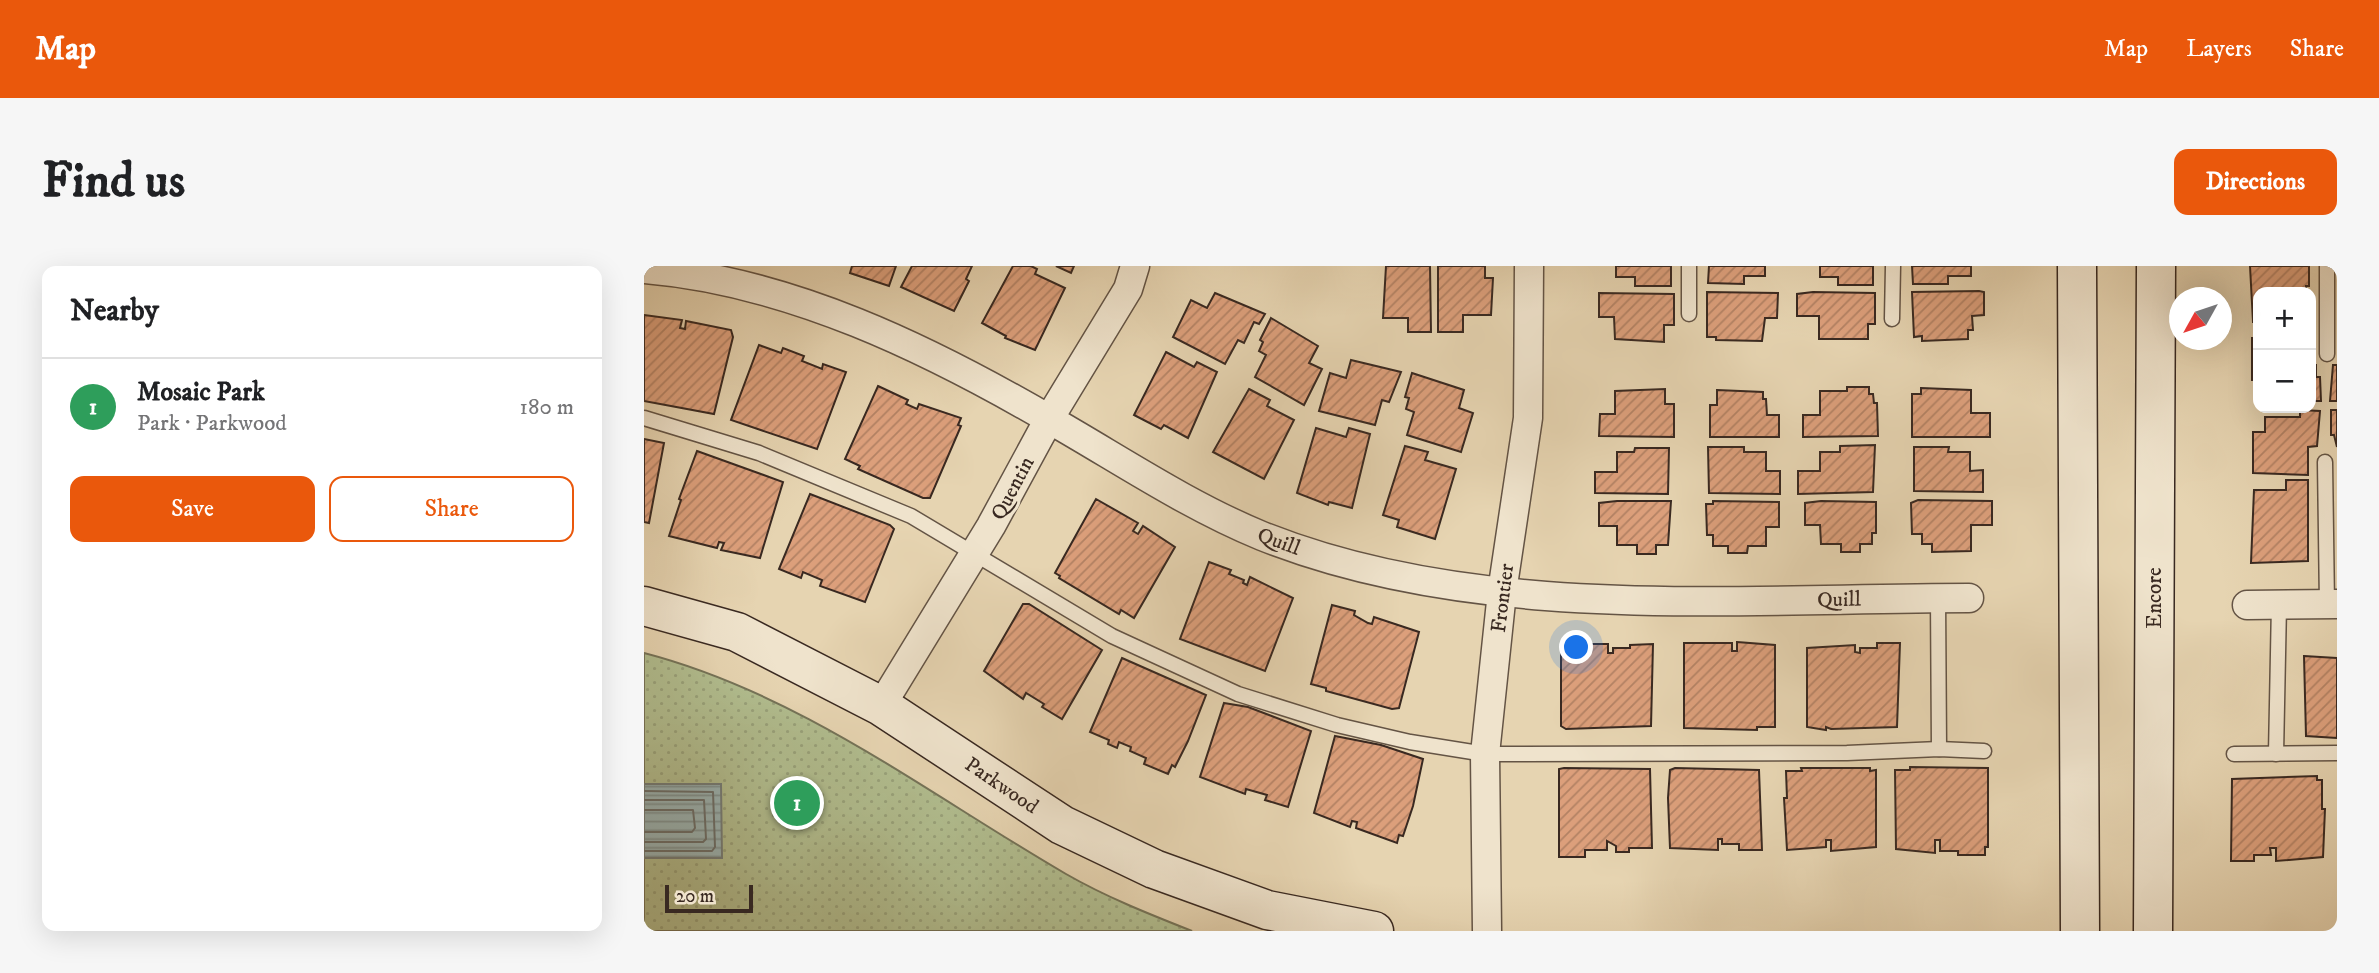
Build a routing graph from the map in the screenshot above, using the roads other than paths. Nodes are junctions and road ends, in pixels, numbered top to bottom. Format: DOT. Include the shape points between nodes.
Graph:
graph roads {
  1 [pos="1135,266"];
  2 [pos="1529,266"];
  3 [pos="1689,266"];
  4 [pos="1893,266"];
  5 [pos="2077,266"];
  6 [pos="2156,266"];
  7 [pos="2327,266"];
  8 [pos="644,269"];
  9 [pos="1689,314"];
  10 [pos="1892,319"];
  11 [pos="2326,354"];
  12 [pos="644,418"];
  13 [pos="1049,419"];
  14 [pos="2325,462"];
  15 [pos="975,553"];
  16 [pos="1502,592"];
  17 [pos="1938,598"];
  18 [pos="1969,598"];
  19 [pos="2279,604"];
  20 [pos="2332,604"];
  21 [pos="2247,605"];
  22 [pos="644,606"];
  23 [pos="881,706"];
  24 [pos="1938,749"];
  25 [pos="1984,751"];
  26 [pos="2337,753"];
  27 [pos="1485,754"];
  28 [pos="2234,754"];
  29 [pos="2276,754"];
  30 [pos="1374,931"];
  31 [pos="1487,931"];
  32 [pos="2080,931"];
  33 [pos="2153,931"];
  1 -- 13 [label="street, Quentin" via="1128,289"];
  2 -- 16 [label="street, Frontier" via="1528,418"];
  3 -- 9 [label="lane"];
  4 -- 10 [label="lane"];
  5 -- 32 [label="street"];
  6 -- 33 [label="street, Encore"];
  7 -- 11 [label="lane"];
  8 -- 13 [label="street, Quill" via="690,273 810,306 939,358"];
  12 -- 15 [label="lane" via="759,453 911,516"];
  13 -- 15 [label="street, Quentin"];
  13 -- 16 [label="street, Quill" via="1194,504 1262,536 1355,568"];
  14 -- 20 [label="lane"];
  15 -- 23 [label="street, Quentin"];
  15 -- 27 [label="lane" via="1112,636 1238,694 1410,743"];
  16 -- 17 [label="street, Quill" via="1639,601"];
  16 -- 27 [label="street, Frontier"];
  17 -- 18 [label="street, Quill"];
  17 -- 24 [label="lane"];
  19 -- 20 [label="street"];
  19 -- 21 [label="street"];
  19 -- 29 [label="lane"];
  22 -- 23 [label="street, Parkwood" via="737,632"];
  23 -- 30 [label="street, Parkwood" via="1062,825 1154,869 1267,910"];
  24 -- 25 [label="lane"];
  24 -- 27 [label="lane"];
  26 -- 29 [label="lane"];
  27 -- 31 [label="street, Frontier"];
  28 -- 29 [label="lane"];
}
